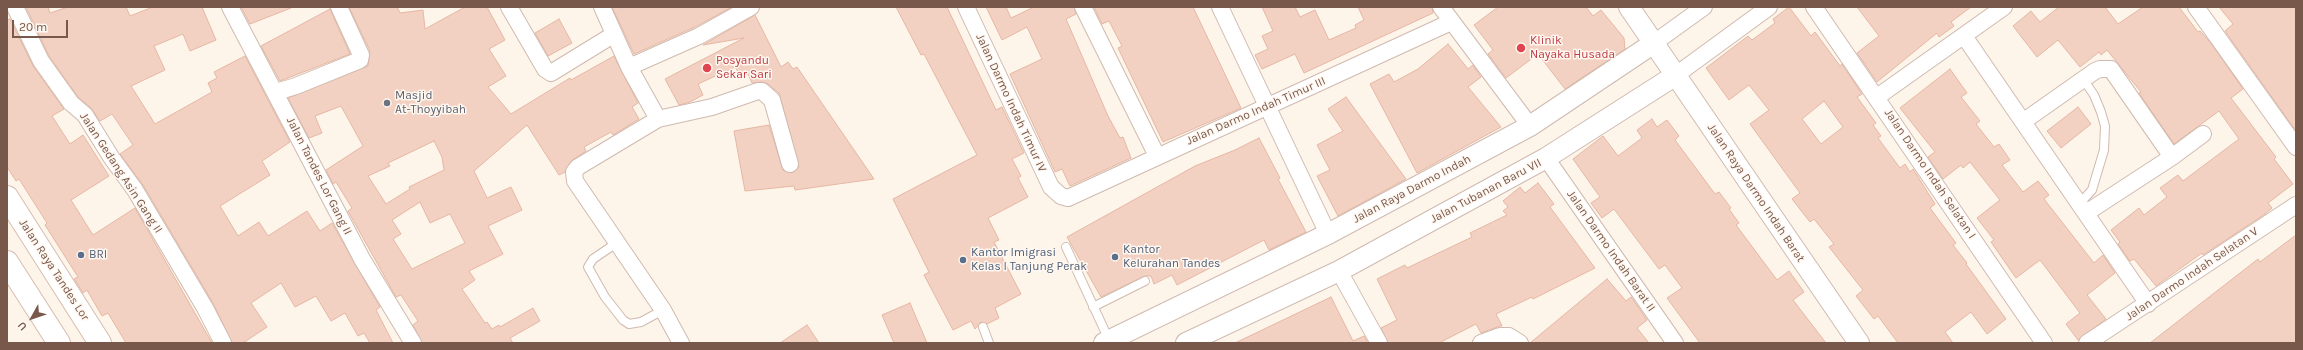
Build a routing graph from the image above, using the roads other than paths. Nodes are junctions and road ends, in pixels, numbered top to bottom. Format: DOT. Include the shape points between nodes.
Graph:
graph roads {
  1 [pos="15,7"];
  2 [pos="230,7"];
  3 [pos="339,7"];
  4 [pos="509,7"];
  5 [pos="602,7"];
  6 [pos="751,7"];
  7 [pos="966,7"];
  8 [pos="1083,7"];
  9 [pos="1441,7"];
  10 [pos="1629,7"];
  11 [pos="1704,7"];
  12 [pos="1769,7"];
  13 [pos="1814,7"];
  14 [pos="2004,7"];
  15 [pos="2196,7"];
  16 [pos="1223,8"];
  17 [pos="1451,22"];
  18 [pos="614,35"];
  19 [pos="1964,36"];
  20 [pos="1654,43"];
  21 [pos="629,67"];
  22 [pos="1676,75"];
  23 [pos="2083,79"];
  24 [pos="276,92"];
  25 [pos="1877,97"];
  26 [pos="1266,107"];
  27 [pos="658,118"];
  28 [pos="2024,121"];
  29 [pos="1530,126"];
  30 [pos="2203,134"];
  31 [pos="2296,148"];
  32 [pos="1157,156"];
  33 [pos="2172,156"];
  34 [pos="1546,158"];
  35 [pos="790,164"];
  36 [pos="1061,196"];
  37 [pos="7,197"];
  38 [pos="2296,205"];
  39 [pos="2083,208"];
  40 [pos="1328,234"];
  41 [pos="618,242"];
  42 [pos="1066,247"];
  43 [pos="7,262"];
  44 [pos="1339,271"];
  45 [pos="1146,280"];
  46 [pos="2148,304"];
  47 [pos="1093,307"];
  48 [pos="663,310"];
  49 [pos="983,327"];
  50 [pos="1108,342"];
  51 [pos="59,343"];
  52 [pos="100,343"];
  53 [pos="223,343"];
  54 [pos="413,343"];
  55 [pos="681,343"];
  56 [pos="989,343"];
  57 [pos="1186,343"];
  58 [pos="1379,343"];
  59 [pos="1480,343"];
  60 [pos="1520,343"];
  61 [pos="1675,343"];
  62 [pos="1859,343"];
  63 [pos="2044,343"];
  64 [pos="2087,343"];
  1 -- 53 [label="street, Jalan Gedang Asin Gang II" via="41,61 71,102 85,115 135,190"];
  2 -- 24 [label="street, Jalan Tandes Lor Gang II"];
  3 -- 24 [label="street" via="361,55 360,60"];
  4 -- 18 [label="street" via="545,68 551,73"];
  5 -- 18 [label="street"];
  6 -- 21 [label="street" via="699,36"];
  7 -- 36 [label="street, Jalan Darmo Indah Timur IV" via="1051,187"];
  8 -- 32 [label="street"];
  9 -- 17 [label="street"];
  10 -- 20 [label="street, Jalan Raya Darmo Indah Barat"];
  11 -- 20 [label="street, Jalan Raya Darmo Indah"];
  12 -- 22 [label="street, Jalan Tubanan Baru VII"];
  13 -- 25 [label="street, Jalan Darmo Indah Selatan I"];
  14 -- 19 [label="street"];
  15 -- 31 [label="street"];
  16 -- 26 [label="street"];
  17 -- 26 [label="street, Jalan Darmo Indah Timur III"];
  17 -- 29 [label="street"];
  18 -- 21 [label="street"];
  19 -- 25 [label="street"];
  19 -- 28 [label="street"];
  20 -- 22 [label="street, Jalan Raya Darmo Indah Barat"];
  20 -- 29 [label="street, Jalan Raya Darmo Indah"];
  21 -- 27 [label="street"];
  22 -- 34 [label="street, Jalan Tubanan Baru VII"];
  22 -- 62 [label="street, Jalan Raya Darmo Indah Barat"];
  23 -- 28 [label="street"];
  23 -- 33 [label="street" via="2100,69 2111,69"];
  23 -- 39 [label="lane" via="2094,95 2105,126 2104,150 2092,190"];
  24 -- 54 [label="street, Jalan Tandes Lor Gang II" via="362,259"];
  25 -- 63 [label="street, Jalan Darmo Indah Selatan I"];
  26 -- 32 [label="street, Jalan Darmo Indah Timur III"];
  26 -- 40 [label="street"];
  27 -- 35 [label="street" via="702,109 755,91 762,91 772,100"];
  27 -- 41 [label="street" via="578,167 574,172 575,181"];
  28 -- 39 [label="street"];
  29 -- 40 [label="street, Jalan Raya Darmo Indah"];
  30 -- 33 [label="street"];
  32 -- 36 [label="street, Jalan Darmo Indah Timur III" via="1073,197"];
  33 -- 39 [label="street"];
  34 -- 44 [label="street, Jalan Tubanan Baru VII"];
  34 -- 61 [label="street, Jalan Darmo Indah Barat II"];
  37 -- 52 [label="main road, Jalan Raya Tandes Lor"];
  38 -- 46 [label="street, Jalan Darmo Indah Selatan V"];
  39 -- 46 [label="street"];
  40 -- 50 [label="street, Jalan Raya Darmo Indah"];
  41 -- 48 [label="street"];
  41 -- 48 [label="lane" via="594,259 588,267 605,297 629,324 641,322"];
  42 -- 47 [label="lane"];
  43 -- 51 [label="main road"];
  44 -- 57 [label="street, Jalan Tubanan Baru VII"];
  44 -- 58 [label="street"];
  45 -- 47 [label="lane"];
  46 -- 64 [label="street, Jalan Darmo Indah Selatan V"];
  47 -- 50 [label="lane"];
  48 -- 55 [label="street"];
  49 -- 56 [label="lane"];
  59 -- 60 [label="street" via="1500,336 1509,336"];
}
